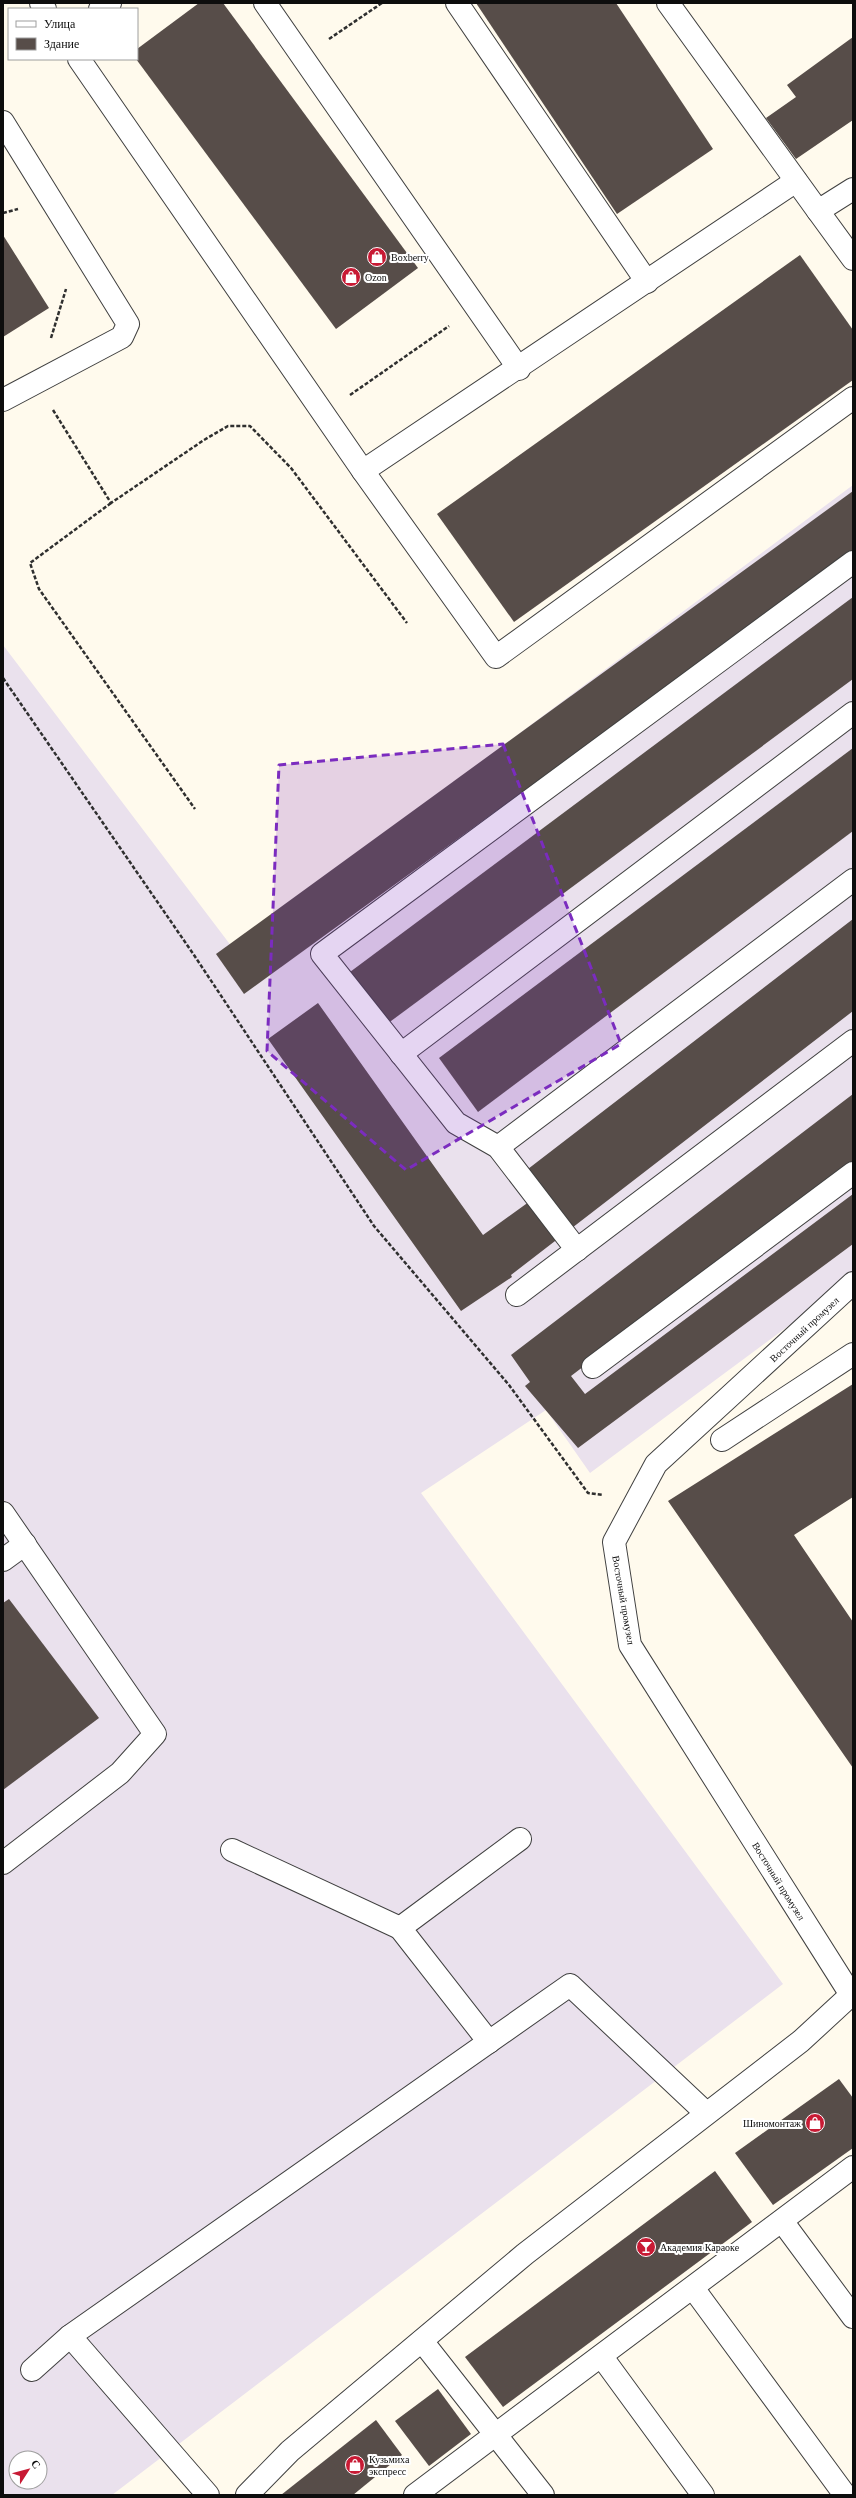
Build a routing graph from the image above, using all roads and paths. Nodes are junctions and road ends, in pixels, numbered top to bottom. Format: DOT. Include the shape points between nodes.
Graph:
graph roads {
  1 [pos="265,3"];
  2 [pos="382,3"];
  3 [pos="457,3"];
  4 [pos="668,3"];
  5 [pos="302,57"];
  6 [pos="81,60"];
  7 [pos="3,122"];
  8 [pos="796,181"];
  9 [pos="853,189"];
  10 [pos="818,211"];
  11 [pos="80,247"];
  12 [pos="853,259"];
  13 [pos="647,282"];
  14 [pos="476,307"];
  15 [pos="519,369"];
  16 [pos="37,382"];
  17 [pos="853,398"];
  18 [pos="3,400"];
  19 [pos="324,413"];
  20 [pos="363,471"];
  21 [pos="110,503"];
  22 [pos="853,562"];
  23 [pos="407,623"];
  24 [pos="3,678"];
  25 [pos="853,713"];
  26 [pos="195,809"];
  27 [pos="853,880"];
  28 [pos="853,1041"];
  29 [pos="401,1054"];
  30 [pos="498,1147"];
  31 [pos="853,1172"];
  32 [pos="577,1250"];
  33 [pos="853,1283"];
  34 [pos="517,1295"];
  35 [pos="853,1354"];
  36 [pos="593,1368"];
  37 [pos="707,1418"];
  38 [pos="637,1500"];
  39 [pos="3,1513"];
  40 [pos="25,1544"];
  41 [pos="3,1560"];
  42 [pos="520,1839"];
  43 [pos="232,1850"];
  44 [pos="3,1862"];
  45 [pos="400,1928"];
  46 [pos="852,1995"];
  47 [pos="489,2042"];
  48 [pos="706,2113"];
  49 [pos="853,2167"];
  50 [pos="782,2221"];
  51 [pos="693,2288"];
  52 [pos="851,2309"];
  53 [pos="70,2336"];
  54 [pos="422,2341"];
  55 [pos="602,2357"];
  56 [pos="32,2370"];
  57 [pos="496,2436"];
  58 [pos="208,2495"];
  59 [pos="247,2495"];
  60 [pos="415,2495"];
  61 [pos="543,2495"];
  62 [pos="703,2495"];
  63 [pos="845,2495"];
  1 -- 5 [label="street"];
  2 -- 5 [label="path"];
  3 -- 13 [label="street"];
  4 -- 8 [label="street"];
  5 -- 14 [label="street"];
  6 -- 19 [label="street"];
  7 -- 11 [label="street"];
  8 -- 10 [label="street"];
  8 -- 13 [label="street"];
  9 -- 10 [label="street"];
  10 -- 12 [label="street"];
  11 -- 16 [label="path"];
  11 -- 16 [label="street" via="128,324 122,337"];
  13 -- 15 [label="street"];
  14 -- 15 [label="street"];
  14 -- 19 [label="path"];
  15 -- 20 [label="street"];
  16 -- 18 [label="street"];
  16 -- 21 [label="path"];
  17 -- 20 [label="street" via="496,657"];
  19 -- 20 [label="street"];
  21 -- 23 [label="path" via="228,426 250,426 291,468"];
  21 -- 26 [label="path" via="30,563 39,590"];
  22 -- 29 [label="street" via="322,954"];
  24 -- 38 [label="path" via="194,955 374,1226 509,1385 588,1493"];
  25 -- 29 [label="street"];
  27 -- 30 [label="street"];
  28 -- 32 [label="street"];
  29 -- 30 [label="street" via="456,1123"];
  30 -- 32 [label="street"];
  31 -- 36 [label="street"];
  32 -- 34 [label="street"];
  33 -- 37 [label="street, Восточный промузел"];
  35 -- 37 [label="street" via="725,1445"];
  37 -- 38 [label="street, Восточный промузел" via="656,1464"];
  38 -- 46 [label="street, Восточный промузел" via="614,1542 630,1645"];
  39 -- 40 [label="street"];
  40 -- 41 [label="street"];
  40 -- 44 [label="street" via="155,1734 120,1773"];
  42 -- 45 [label="street"];
  43 -- 45 [label="street"];
  45 -- 47 [label="street"];
  46 -- 48 [label="street" via="801,2041"];
  47 -- 48 [label="street" via="570,1985"];
  47 -- 53 [label="street"];
  48 -- 54 [label="street" via="525,2254"];
  49 -- 50 [label="street"];
  50 -- 51 [label="street"];
  50 -- 52 [label="street"];
  51 -- 55 [label="street"];
  51 -- 63 [label="street"];
  53 -- 56 [label="street"];
  53 -- 58 [label="street"];
  54 -- 57 [label="street"];
  54 -- 59 [label="street" via="290,2451"];
  55 -- 57 [label="street"];
  55 -- 62 [label="street"];
  57 -- 60 [label="street"];
  57 -- 61 [label="street"];
}
